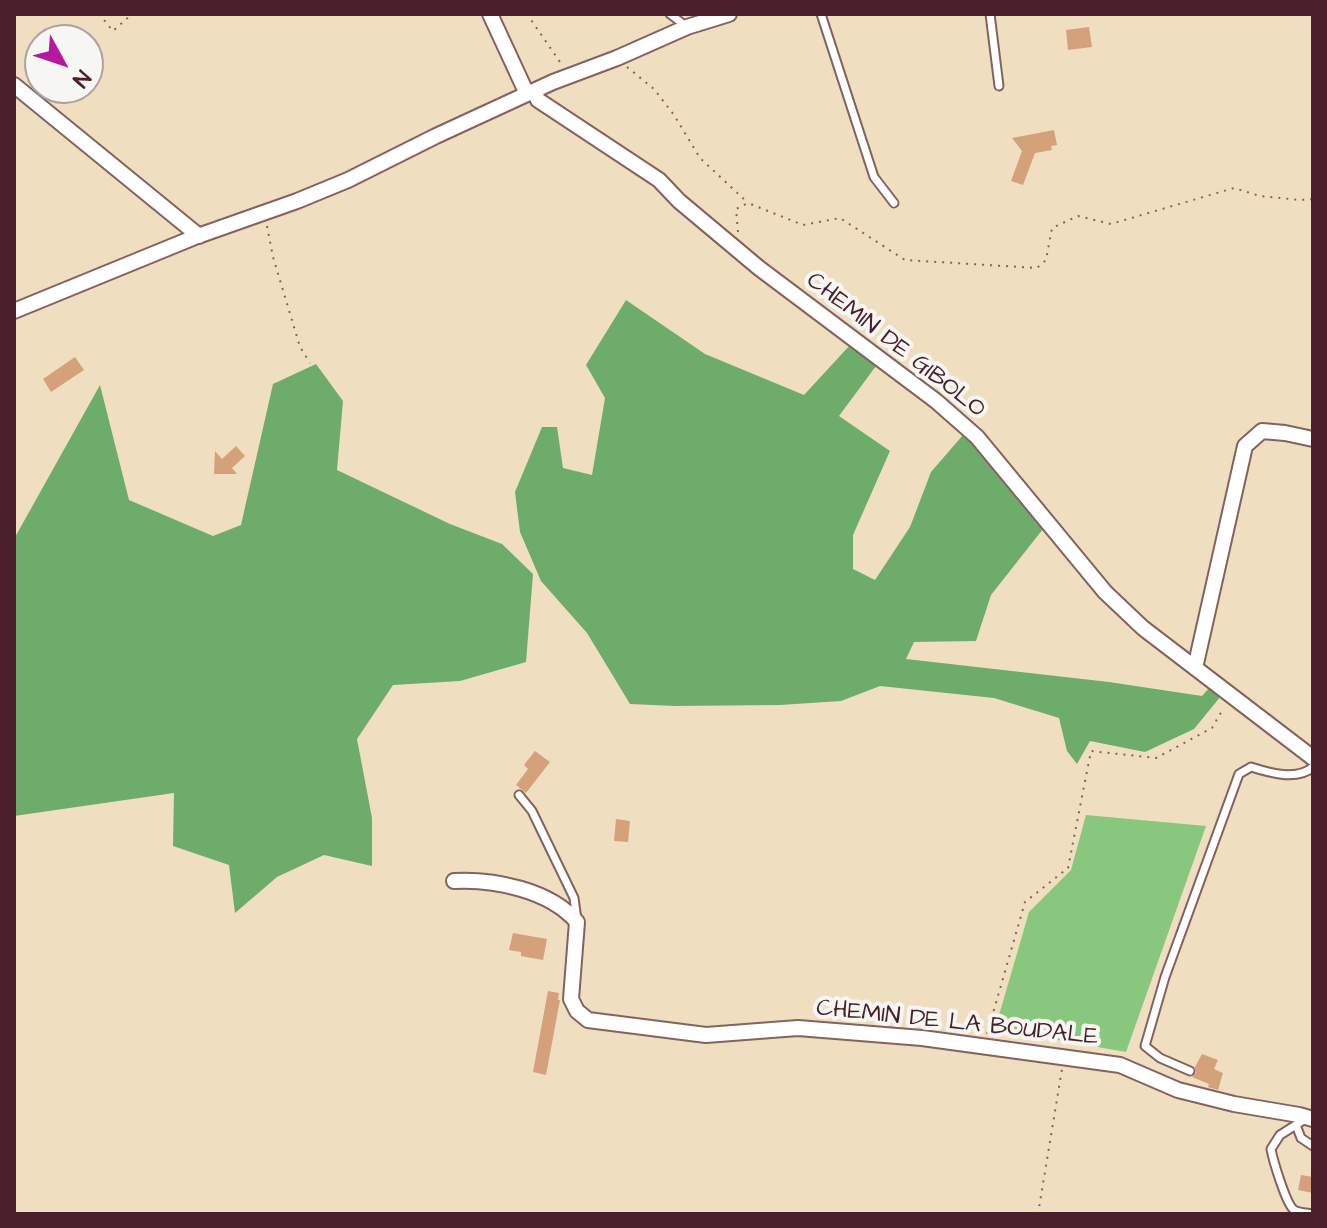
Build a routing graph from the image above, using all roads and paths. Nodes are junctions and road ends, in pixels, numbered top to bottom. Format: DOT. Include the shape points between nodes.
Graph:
graph roads {
  1 [pos="99,14"];
  2 [pos="132,14"];
  3 [pos="490,14"];
  4 [pos="527,14"];
  5 [pos="670,14"];
  6 [pos="729,14"];
  7 [pos="821,14"];
  8 [pos="990,14"];
  9 [pos="687,27"];
  10 [pos="617,58"];
  11 [pos="569,76"];
  12 [pos="14,85"];
  13 [pos="999,86"];
  14 [pos="531,92"];
  15 [pos="1313,199"];
  16 [pos="748,203"];
  17 [pos="894,203"];
  18 [pos="264,213"];
  19 [pos="199,236"];
  20 [pos="739,251"];
  21 [pos="14,311"];
  22 [pos="310,363"];
  23 [pos="1313,439"];
  24 [pos="1195,668"];
  25 [pos="1231,696"];
  26 [pos="1313,758"];
  27 [pos="1313,767"];
  28 [pos="519,795"];
  29 [pos="454,881"];
  30 [pos="577,922"];
  31 [pos="983,1046"];
  32 [pos="1064,1057"];
  33 [pos="1190,1071"];
  34 [pos="1303,1119"];
  35 [pos="1313,1146"];
  36 [pos="1038,1214"];
  37 [pos="1313,1214"];
  1 -- 2 [label="path" via="113,31"];
  3 -- 14 [label="street"];
  4 -- 11 [label="path"];
  5 -- 9 [label="lane"];
  6 -- 9 [label="street"];
  7 -- 17 [label="lane" via="874,177"];
  8 -- 13 [label="lane"];
  9 -- 10 [label="street"];
  10 -- 11 [label="street"];
  10 -- 16 [label="path" via="654,89 700,158"];
  11 -- 14 [label="street"];
  12 -- 19 [label="street"];
  14 -- 18 [label="street" via="348,180"];
  14 -- 20 [label="street, CHEMIN DE GIBOLO" via="659,180"];
  15 -- 16 [label="path" via="1260,196 1234,188 1111,224 1078,216 1052,228 1046,260 1037,268 905,260 840,218 803,225"];
  16 -- 20 [label="path" via="736,209"];
  18 -- 19 [label="street"];
  18 -- 22 [label="path" via="300,347"];
  19 -- 21 [label="street"];
  20 -- 24 [label="street, CHEMIN DE GIBOLO" via="977,437 1105,592"];
  23 -- 24 [label="street" via="1262,431 1245,446"];
  24 -- 25 [label="street, CHEMIN DE GIBOLO"];
  25 -- 26 [label="street, CHEMIN DE GIBOLO"];
  25 -- 31 [label="path" via="1212,728 1156,758 1091,751 1068,868 1025,902"];
  27 -- 33 [label="lane" via="1303,775 1251,767 1239,774 1232,791 1145,1046"];
  28 -- 30 [label="lane" via="574,898"];
  29 -- 30 [label="street" via="520,887"];
  30 -- 31 [label="street, CHEMIN DE LA BOUDALE" via="571,999 588,1020 706,1035 798,1028"];
  31 -- 32 [label="street, CHEMIN DE LA BOUDALE"];
  32 -- 34 [label="street, CHEMIN DE LA BOUDALE" via="1120,1065 1178,1090"];
  32 -- 36 [label="path"];
  34 -- 35 [label="lane" via="1301,1138"];
  34 -- 37 [label="lane" via="1280,1135 1271,1149 1290,1206"];
}
